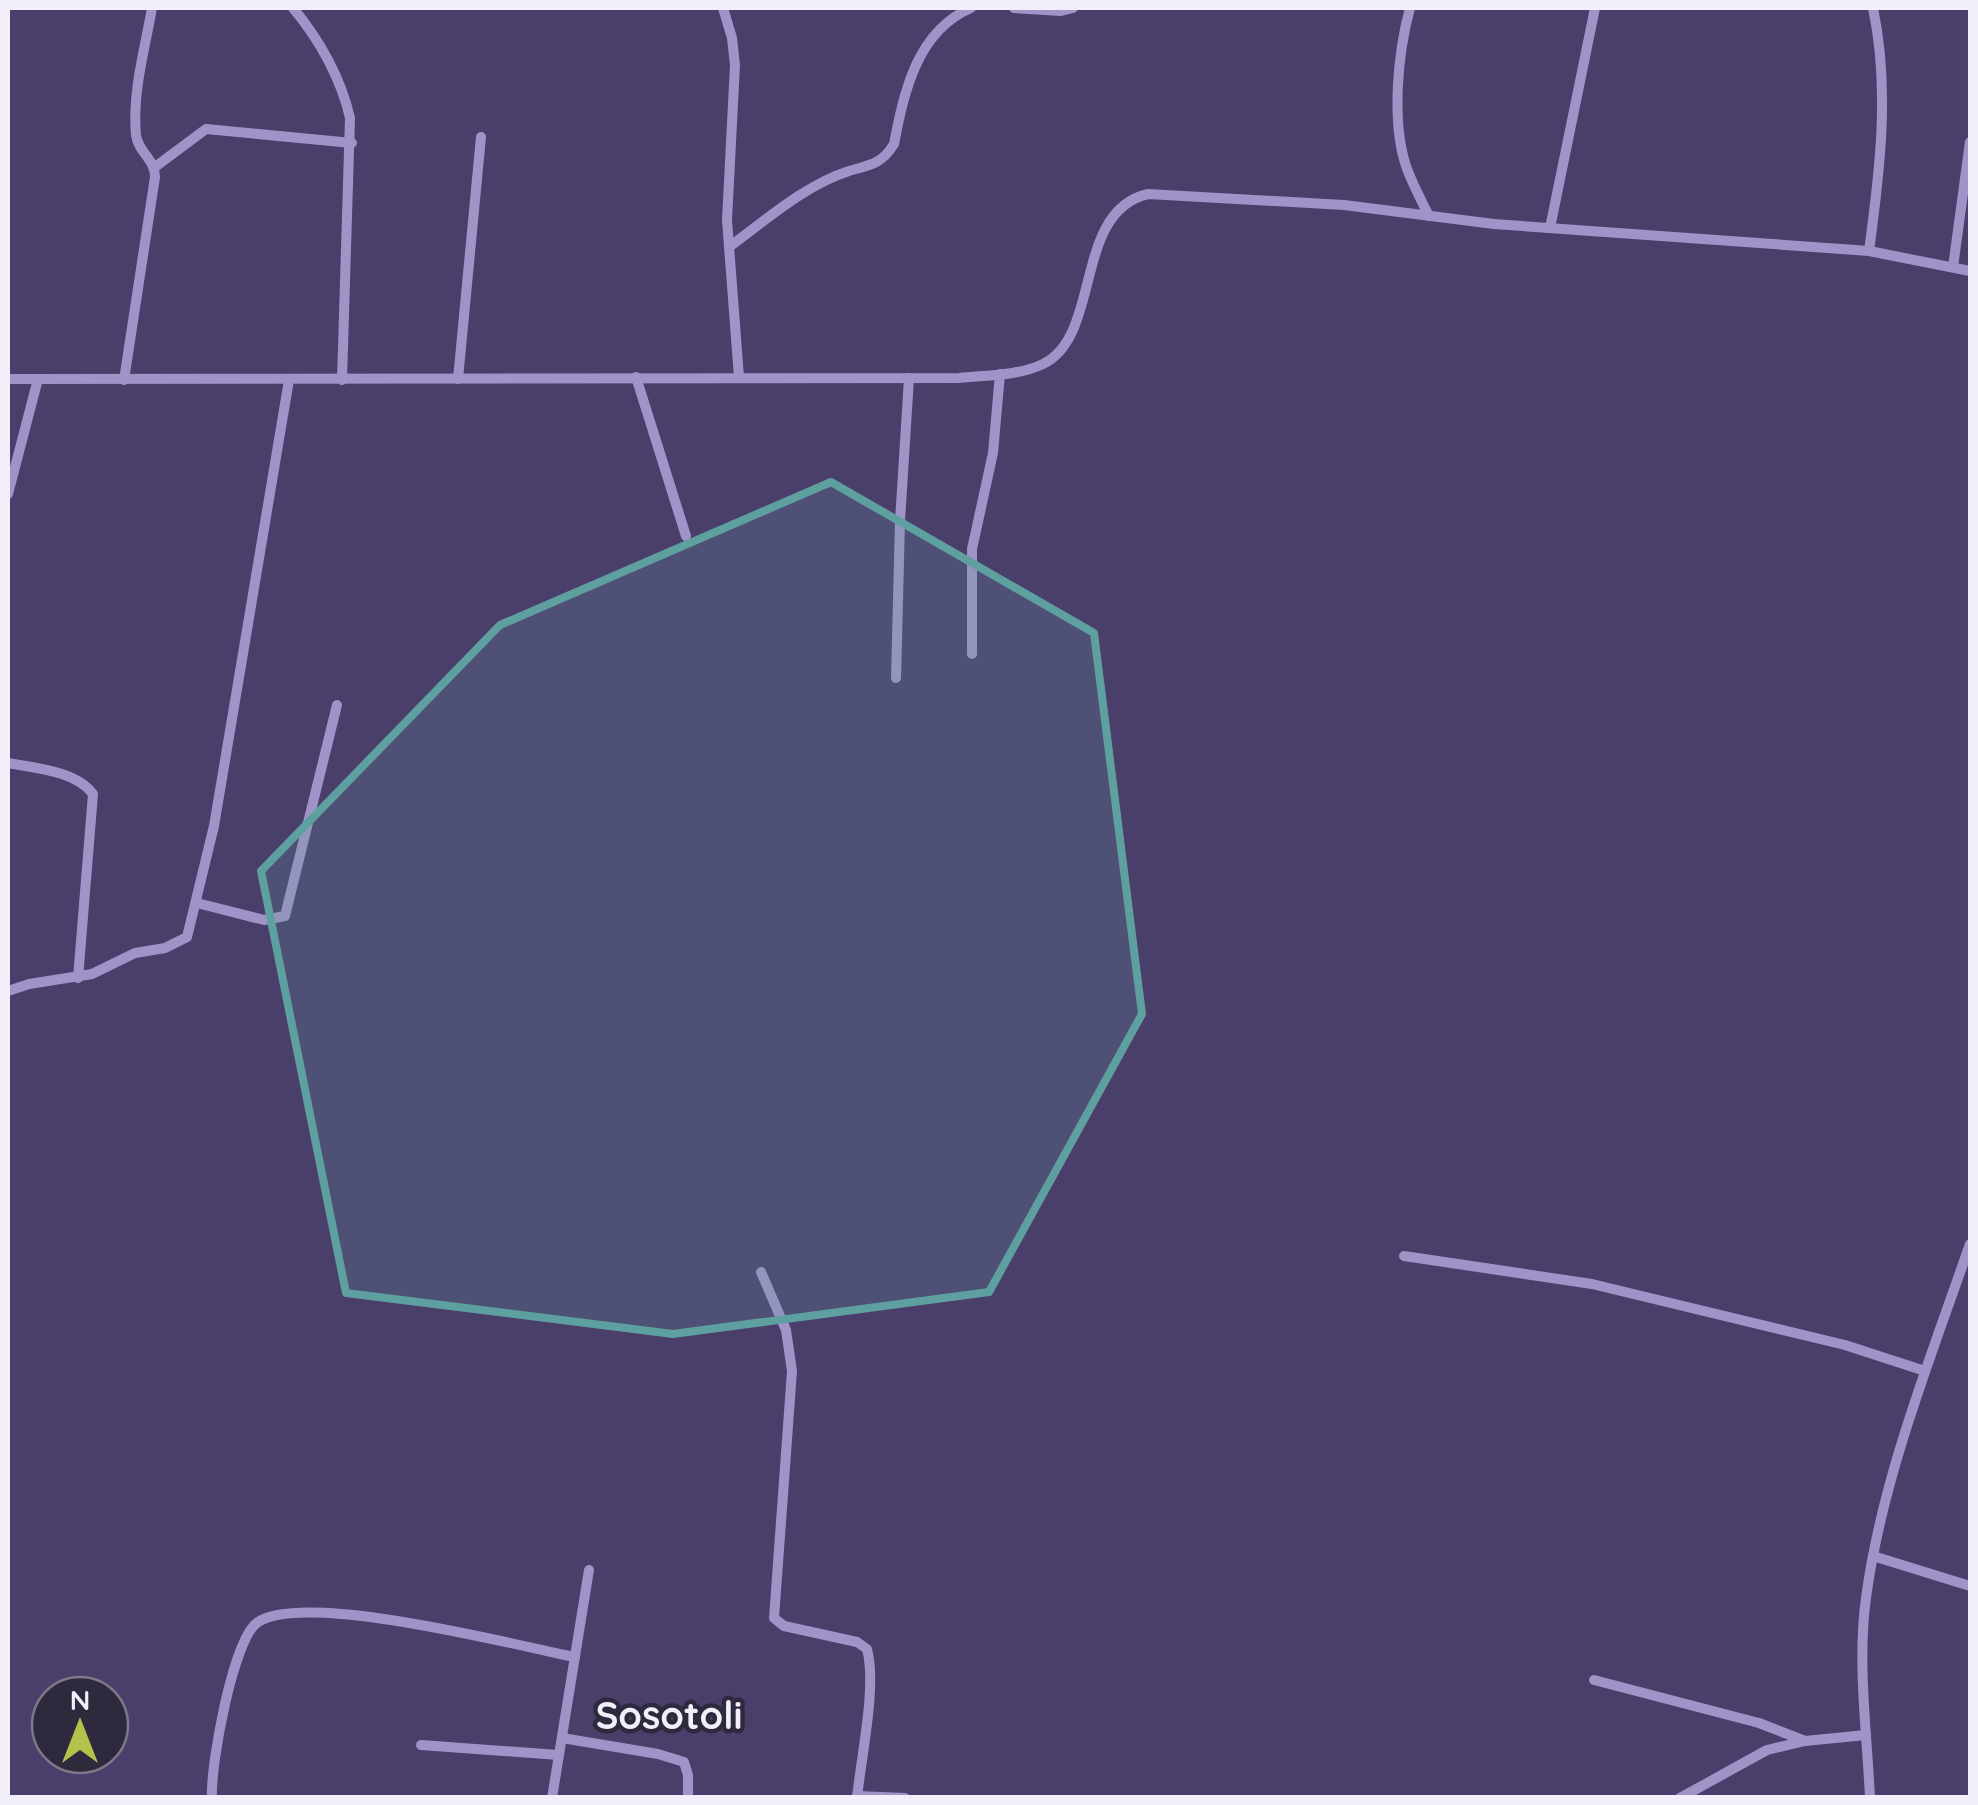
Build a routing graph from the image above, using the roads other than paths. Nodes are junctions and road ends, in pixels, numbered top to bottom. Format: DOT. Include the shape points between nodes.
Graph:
graph roads {
  1 [pos="152,8"];
  2 [pos="293,8"];
  3 [pos="971,8"];
  4 [pos="1014,8"];
  5 [pos="1073,8"];
  6 [pos="1410,8"];
  7 [pos="1595,8"];
  8 [pos="1873,8"];
  9 [pos="722,11"];
  10 [pos="482,137"];
  11 [pos="1970,142"];
  12 [pos="352,144"];
  13 [pos="155,167"];
  14 [pos="1429,216"];
  15 [pos="1550,228"];
  16 [pos="730,247"];
  17 [pos="1870,250"];
  18 [pos="1953,267"];
  19 [pos="1970,271"];
  20 [pos="1000,374"];
  21 [pos="636,377"];
  22 [pos="739,377"];
  23 [pos="8,378"];
  24 [pos="909,378"];
  25 [pos="38,379"];
  26 [pos="458,379"];
  27 [pos="124,380"];
  28 [pos="289,380"];
  29 [pos="342,380"];
  30 [pos="8,494"];
  31 [pos="686,536"];
  32 [pos="972,654"];
  33 [pos="896,678"];
  34 [pos="337,705"];
  35 [pos="8,763"];
  36 [pos="197,903"];
  37 [pos="78,978"];
  38 [pos="8,990"];
  39 [pos="1970,1250"];
  40 [pos="1404,1256"];
  41 [pos="761,1272"];
  42 [pos="1925,1372"];
  43 [pos="1873,1556"];
  44 [pos="589,1570"];
  45 [pos="1970,1586"];
  46 [pos="575,1658"];
  47 [pos="1594,1680"];
  48 [pos="1866,1735"];
  49 [pos="562,1738"];
  50 [pos="1805,1741"];
  51 [pos="421,1746"];
  52 [pos="559,1755"];
  53 [pos="857,1797"];
  54 [pos="212,1798"];
  55 [pos="552,1798"];
  56 [pos="688,1798"];
  57 [pos="905,1798"];
  58 [pos="1680,1798"];
  59 [pos="1870,1798"];
  1 -- 13 [label="street" via="136,136"];
  2 -- 12 [label="street" via="346,99"];
  3 -- 16 [label="street" via="951,18 916,62 888,156 814,186"];
  4 -- 5 [label="street"];
  6 -- 14 [label="street" via="1398,123 1405,164"];
  7 -- 15 [label="street"];
  8 -- 17 [label="street" via="1882,152"];
  9 -- 16 [label="street" via="735,65"];
  10 -- 26 [label="street"];
  11 -- 18 [label="street"];
  12 -- 13 [label="street" via="206,129"];
  12 -- 29 [label="street"];
  13 -- 27 [label="street"];
  14 -- 15 [label="street"];
  14 -- 20 [label="street" via="1168,195 1128,198 1112,214 1059,352 1044,364"];
  15 -- 17 [label="street"];
  16 -- 22 [label="street"];
  17 -- 18 [label="street"];
  18 -- 19 [label="street"];
  20 -- 24 [label="street"];
  20 -- 32 [label="street" via="993,453 972,549"];
  21 -- 22 [label="street"];
  21 -- 26 [label="street"];
  21 -- 31 [label="street"];
  22 -- 24 [label="street"];
  23 -- 25 [label="street"];
  24 -- 33 [label="street"];
  25 -- 27 [label="street"];
  25 -- 30 [label="street"];
  26 -- 29 [label="street"];
  27 -- 28 [label="street"];
  28 -- 29 [label="street"];
  28 -- 36 [label="street"];
  34 -- 36 [label="street" via="285,916 264,920"];
  35 -- 37 [label="street" via="64,776 94,794"];
  36 -- 37 [label="street" via="179,944 134,953"];
  37 -- 38 [label="street"];
  39 -- 42 [label="street"];
  40 -- 42 [label="street" via="1592,1284 1828,1341"];
  41 -- 53 [label="street" via="786,1330 792,1372 774,1618 867,1649"];
  42 -- 43 [label="street"];
  43 -- 45 [label="street"];
  43 -- 48 [label="street" via="1863,1646"];
  44 -- 46 [label="street"];
  46 -- 49 [label="street"];
  46 -- 54 [label="street" via="362,1615 288,1614 258,1622 241,1645 226,1700"];
  47 -- 50 [label="street"];
  48 -- 50 [label="street"];
  48 -- 59 [label="street"];
  49 -- 52 [label="street"];
  49 -- 56 [label="street" via="684,1762"];
  50 -- 58 [label="street" via="1767,1750"];
  51 -- 52 [label="street"];
  52 -- 55 [label="street"];
  53 -- 57 [label="street"];
}
